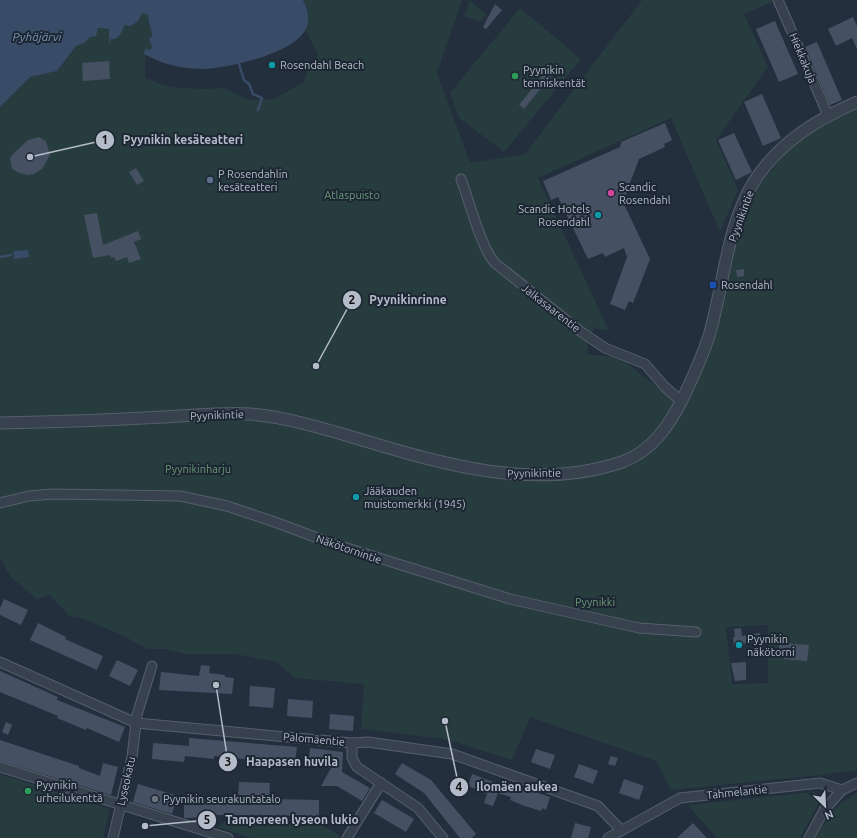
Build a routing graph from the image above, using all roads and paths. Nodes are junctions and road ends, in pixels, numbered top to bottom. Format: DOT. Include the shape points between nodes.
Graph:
graph roads {
  1 [pos="778,0"];
  2 [pos="857,102"];
  3 [pos="828,115"];
  4 [pos="461,179"];
  5 [pos="681,401"];
  6 [pos="0,423"];
  7 [pos="0,503"];
  8 [pos="696,632"];
  9 [pos="0,662"];
  10 [pos="152,666"];
  11 [pos="136,723"];
  12 [pos="352,743"];
  13 [pos="0,767"];
  14 [pos="380,783"];
  15 [pos="857,783"];
  16 [pos="842,790"];
  17 [pos="121,805"];
  18 [pos="621,830"];
  19 [pos="113,838"];
  20 [pos="228,838"];
  21 [pos="348,838"];
  22 [pos="443,838"];
  23 [pos="608,838"];
  24 [pos="809,838"];
  1 -- 3 [label="street, Hiekkakuja"];
  2 -- 3 [label="street, Pyynikintie"];
  3 -- 5 [label="street, Pyynikintie" via="783,146 751,188 733,235 708,337"];
  4 -- 5 [label="street, Jalkasaarentie" via="491,259 574,327 605,348 646,364 660,382"];
  5 -- 6 [label="street, Pyynikintie" via="666,428 648,448 636,456 599,468 541,475 501,473 458,466 300,422 248,414"];
  7 -- 8 [label="street, Näkötornintie" via="29,496 53,494 180,496 227,506 331,543 510,599 640,628"];
  9 -- 11 [label="street, Palomäentie"];
  10 -- 11 [label="street, Lyseokatu"];
  11 -- 12 [label="street, Palomäentie"];
  11 -- 17 [label="street, Lyseokatu" via="132,757"];
  12 -- 14 [label="street" via="354,764"];
  12 -- 18 [label="street, Palomäentie" via="368,742 452,754 598,806"];
  13 -- 17 [label="street"];
  14 -- 21 [label="street"];
  14 -- 22 [label="street" via="418,808"];
  15 -- 16 [label="street"];
  16 -- 18 [label="street, Tahmelantie" via="820,783 680,798"];
  16 -- 24 [label="street" via="824,810"];
  17 -- 19 [label="street, Lyseokatu"];
  17 -- 20 [label="street"];
  18 -- 23 [label="street, Tahmelantie"];
}
